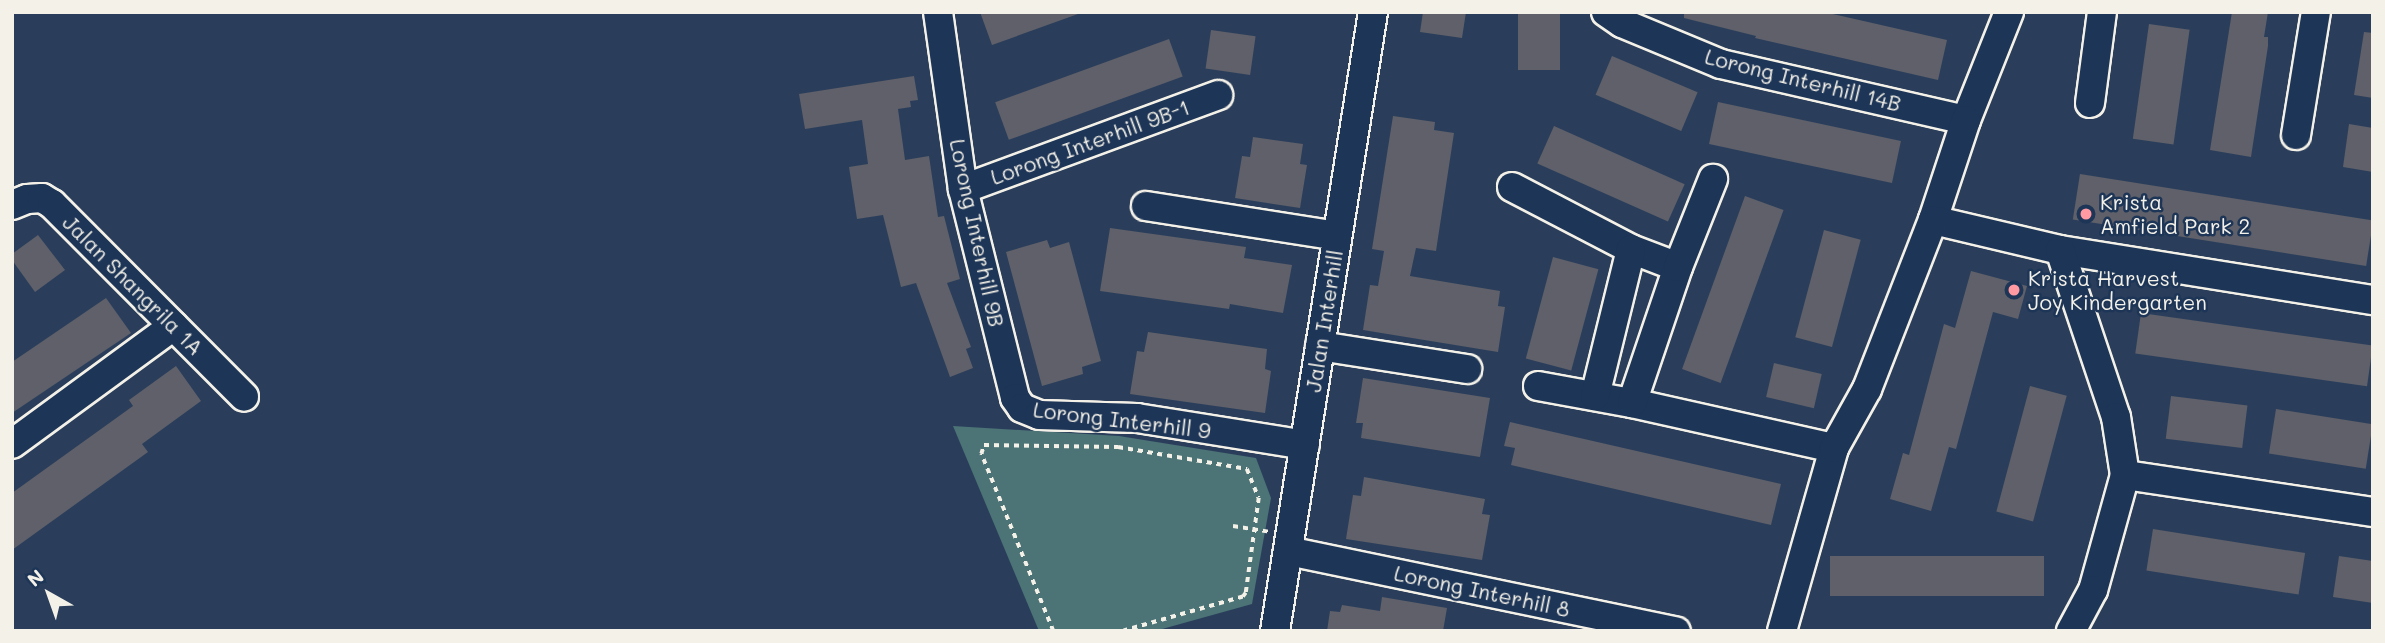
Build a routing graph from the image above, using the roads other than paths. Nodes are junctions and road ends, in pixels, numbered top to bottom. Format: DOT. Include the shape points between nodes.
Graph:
graph roads {
  1 [pos="938,12"];
  2 [pos="1373,12"];
  3 [pos="1606,12"];
  4 [pos="2009,12"];
  5 [pos="2102,12"];
  6 [pos="2316,12"];
  7 [pos="1218,95"];
  8 [pos="2090,103"];
  9 [pos="1966,120"];
  10 [pos="2296,135"];
  11 [pos="1713,179"];
  12 [pos="1511,187"];
  13 [pos="963,189"];
  14 [pos="12,205"];
  15 [pos="1146,206"];
  16 [pos="1933,220"];
  17 [pos="1337,236"];
  18 [pos="1631,250"];
  19 [pos="2060,250"];
  20 [pos="1678,267"];
  21 [pos="2373,300"];
  22 [pos="173,326"];
  23 [pos="1320,346"];
  24 [pos="1467,369"];
  25 [pos="1538,386"];
  26 [pos="1595,396"];
  27 [pos="244,397"];
  28 [pos="1632,403"];
  29 [pos="1022,408"];
  30 [pos="12,444"];
  31 [pos="1305,445"];
  32 [pos="1834,448"];
  33 [pos="2126,475"];
  34 [pos="2373,512"];
  35 [pos="1289,543"];
  36 [pos="1275,631"];
  37 [pos="1676,631"];
  38 [pos="1782,631"];
  39 [pos="2071,631"];
  1 -- 13 [label="street, Lorong Interhill 9B"];
  2 -- 17 [label="street, Jalan Interhill"];
  3 -- 9 [label="street, Lorong Interhill 14B" via="1721,64"];
  4 -- 9 [label="street"];
  5 -- 8 [label="street"];
  6 -- 10 [label="street"];
  7 -- 13 [label="street, Lorong Interhill 9B-1"];
  9 -- 16 [label="street"];
  11 -- 20 [label="street"];
  12 -- 18 [label="street"];
  13 -- 29 [label="street, Lorong Interhill 9B" via="1015,398"];
  14 -- 22 [label="street, Jalan Shangrila 1A" via="42,198 52,204"];
  15 -- 17 [label="street"];
  16 -- 19 [label="street"];
  16 -- 32 [label="street" via="1867,389"];
  17 -- 23 [label="street, Jalan Interhill"];
  18 -- 20 [label="street"];
  18 -- 26 [label="street"];
  19 -- 21 [label="street"];
  19 -- 33 [label="street" via="2116,417"];
  20 -- 28 [label="street"];
  22 -- 27 [label="street, Jalan Shangrila 1A"];
  22 -- 30 [label="street"];
  23 -- 24 [label="street"];
  23 -- 31 [label="street, Jalan Interhill"];
  25 -- 26 [label="street"];
  26 -- 28 [label="street"];
  28 -- 32 [label="street"];
  29 -- 31 [label="street, Lorong Interhill 9" via="1039,415 1137,418"];
  31 -- 35 [label="street, Jalan Interhill"];
  32 -- 38 [label="street"];
  33 -- 34 [label="street"];
  33 -- 39 [label="street" via="2093,590"];
  35 -- 36 [label="street, Jalan Interhill"];
  35 -- 37 [label="street, Lorong Interhill 8"];
}
